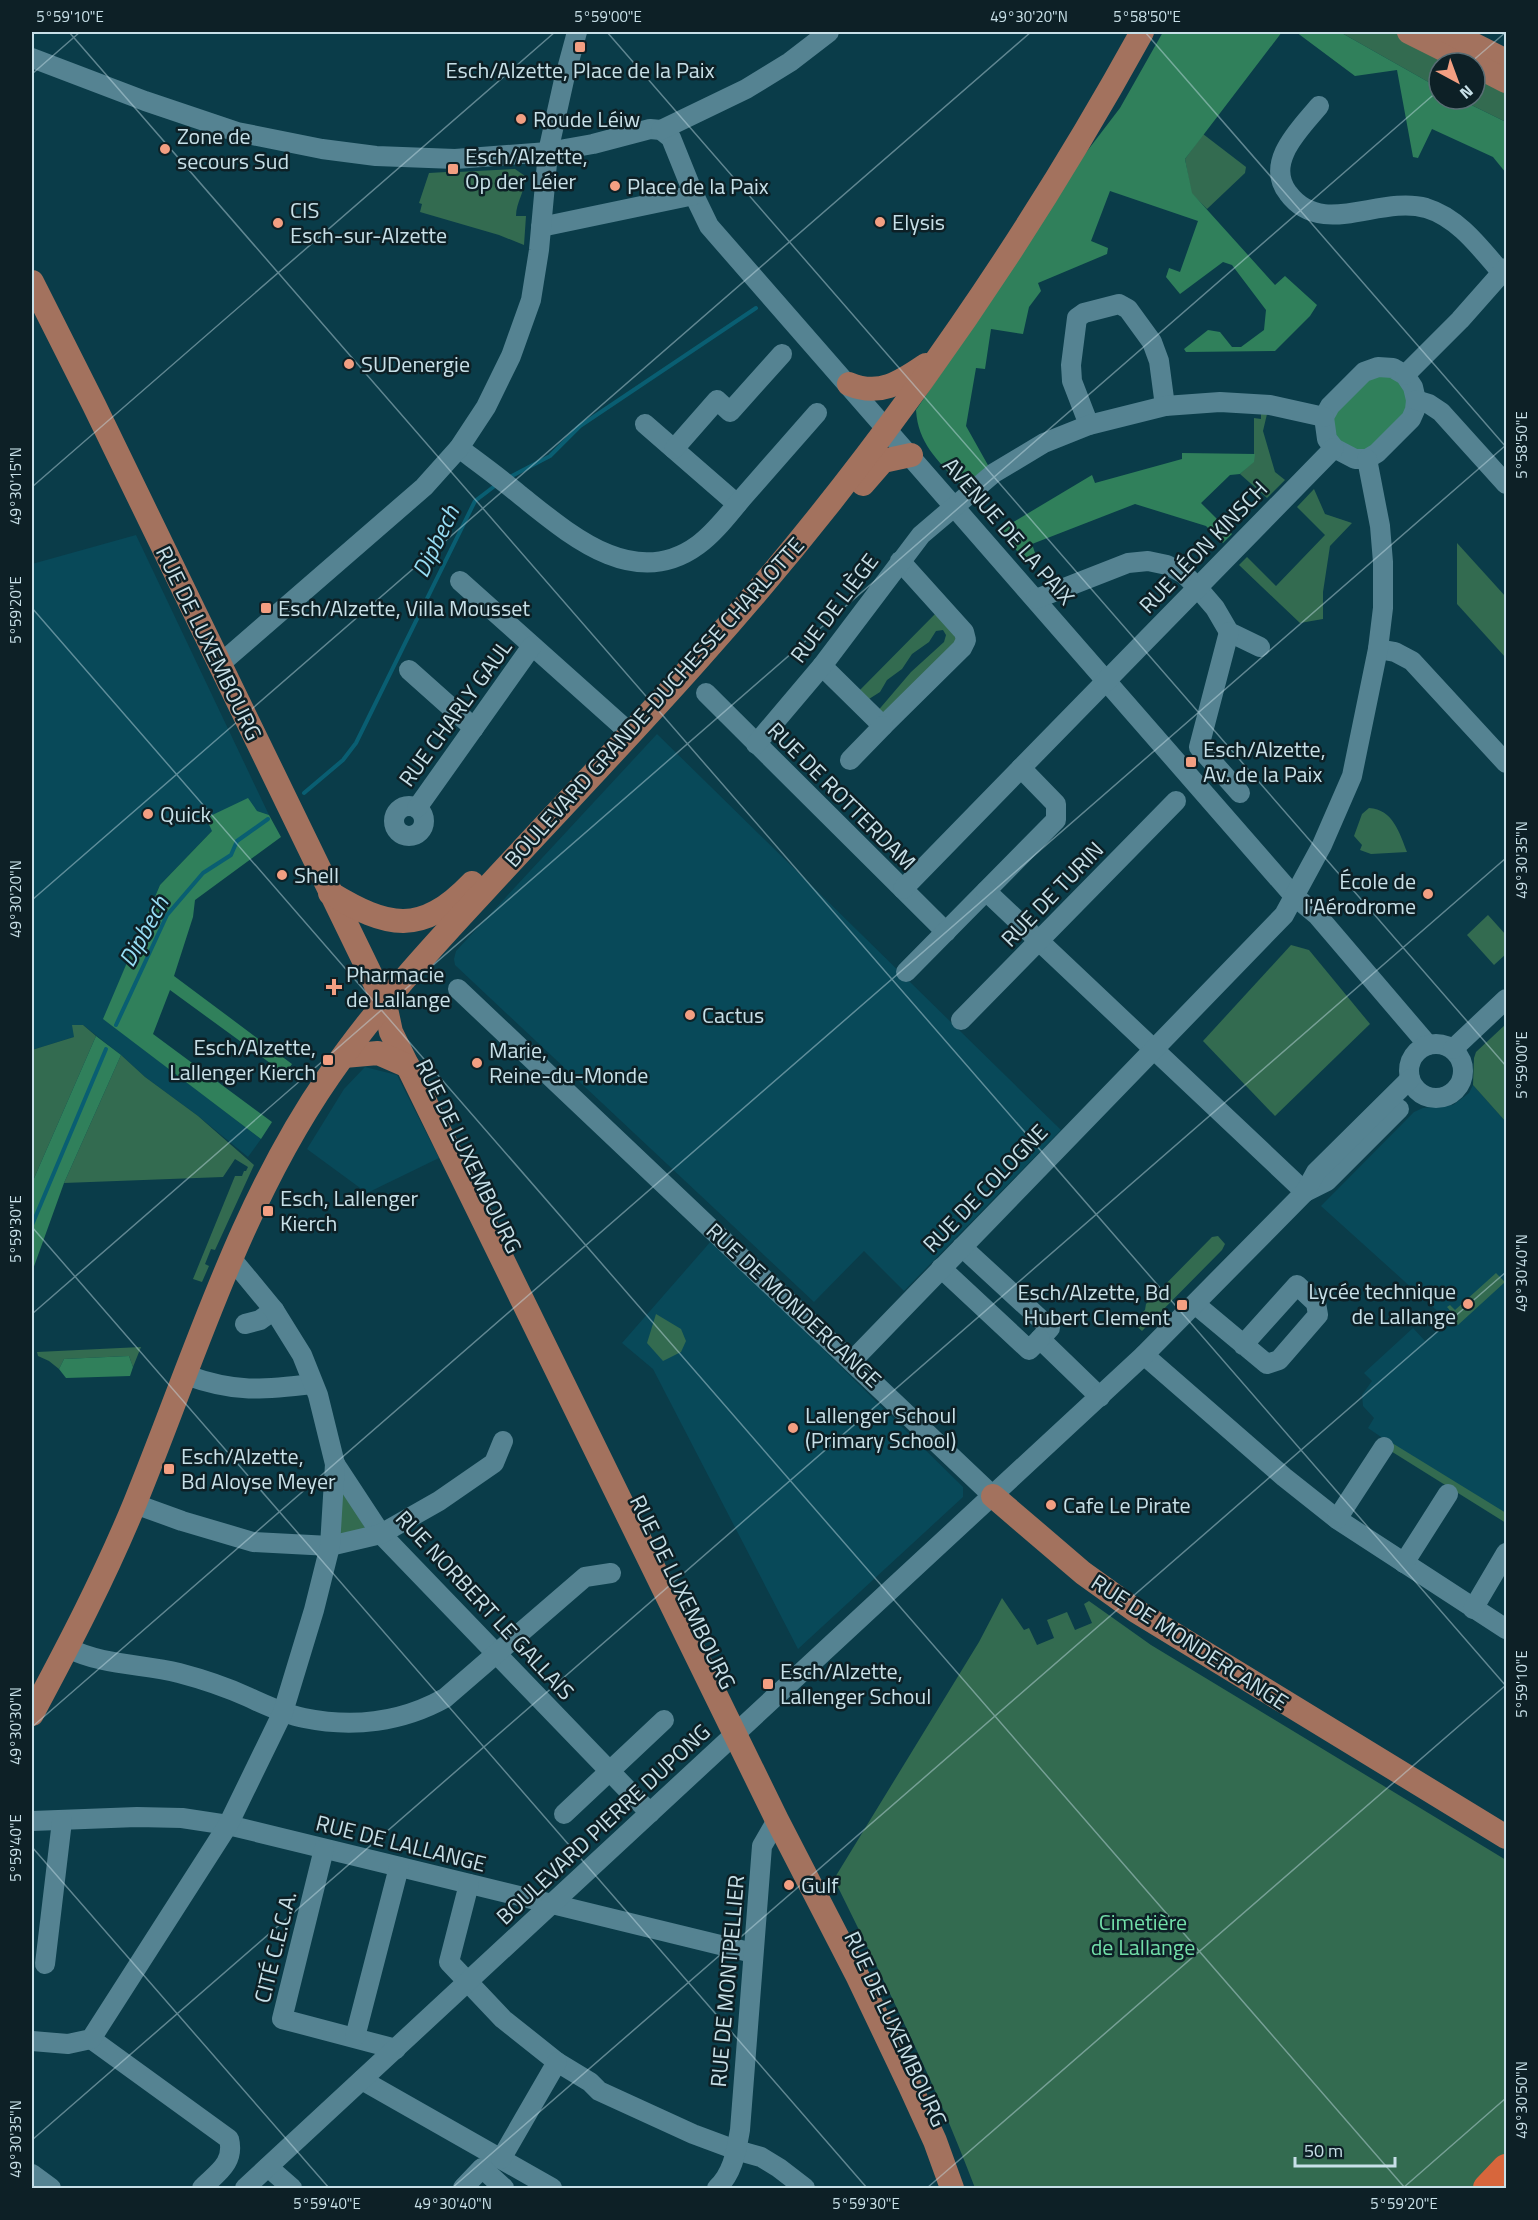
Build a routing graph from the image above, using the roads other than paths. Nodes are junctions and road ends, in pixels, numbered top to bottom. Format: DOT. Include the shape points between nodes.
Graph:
graph roads {
  1 [pos="577,32"];
  2 [pos="829,32"];
  3 [pos="1142,32"];
  4 [pos="1153,32"];
  5 [pos="1410,32"];
  6 [pos="1449,32"];
  7 [pos="1447,51"];
  8 [pos="32,58"];
  9 [pos="1506,61"];
  10 [pos="1487,71"];
  11 [pos="1506,81"];
  12 [pos="1319,106"];
  13 [pos="661,130"];
  14 [pos="548,152"];
  15 [pos="1072,153"];
  16 [pos="694,195"];
  17 [pos="541,227"];
  18 [pos="1504,271"];
  19 [pos="32,282"];
  20 [pos="782,354"];
  21 [pos="938,357"];
  22 [pos="1405,375"];
  23 [pos="849,384"];
  24 [pos="1416,400"];
  25 [pos="1165,406"];
  26 [pos="818,413"];
  27 [pos="1324,417"];
  28 [pos="645,424"];
  29 [pos="1089,425"];
  30 [pos="888,428"];
  31 [pos="459,448"];
  32 [pos="1334,448"];
  33 [pos="674,449"];
  34 [pos="911,455"];
  35 [pos="1367,459"];
  36 [pos="1506,484"];
  37 [pos="737,504"];
  38 [pos="954,505"];
  39 [pos="900,561"];
  40 [pos="459,580"];
  41 [pos="1197,587"];
  42 [pos="1036,598"];
  43 [pos="730,623"];
  44 [pos="1229,632"];
  45 [pos="532,646"];
  46 [pos="1260,647"];
  47 [pos="1378,649"];
  48 [pos="220,664"];
  49 [pos="822,666"];
  50 [pos="409,670"];
  51 [pos="1107,680"];
  52 [pos="706,693"];
  53 [pos="883,726"];
  54 [pos="474,728"];
  55 [pos="630,733"];
  56 [pos="756,744"];
  57 [pos="850,759"];
  58 [pos="1506,763"];
  59 [pos="1021,768"];
  60 [pos="585,781"];
  61 [pos="1240,793"];
  62 [pos="1176,801"];
  63 [pos="417,808"];
  64 [pos="903,890"];
  65 [pos="986,891"];
  66 [pos="330,892"];
  67 [pos="1293,895"];
  68 [pos="946,932"];
  69 [pos="1039,941"];
  70 [pos="906,972"];
  71 [pos="458,989"];
  72 [pos="1506,999"];
  73 [pos="385,1005"];
  74 [pos="961,1020"];
  75 [pos="1424,1047"];
  76 [pos="1154,1049"];
  77 [pos="1453,1049"];
  78 [pos="344,1056"];
  79 [pos="408,1066"];
  80 [pos="1413,1085"];
  81 [pos="1305,1192"];
  82 [pos="963,1246"];
  83 [pos="231,1258"];
  84 [pos="941,1268"];
  85 [pos="1194,1304"];
  86 [pos="274,1310"];
  87 [pos="245,1324"];
  88 [pos="1040,1339"];
  89 [pos="1244,1345"];
  90 [pos="1144,1355"];
  91 [pos="852,1361"];
  92 [pos="186,1375"];
  93 [pos="313,1384"];
  94 [pos="1100,1397"];
  95 [pos="503,1441"];
  96 [pos="1384,1447"];
  97 [pos="335,1464"];
  98 [pos="1448,1494"];
  99 [pos="993,1496"];
  100 [pos="135,1504"];
  101 [pos="1337,1519"];
  102 [pos="381,1534"];
  103 [pos="330,1546"];
  104 [pos="1506,1553"];
  105 [pos="1404,1563"];
  106 [pos="611,1573"];
  107 [pos="1473,1608"];
  108 [pos="1506,1629"];
  109 [pos="68,1648"];
  110 [pos="496,1654"];
  111 [pos="724,1694"];
  112 [pos="283,1712"];
  113 [pos="32,1714"];
  114 [pos="664,1720"];
  115 [pos="759,1766"];
  116 [pos="610,1771"];
  117 [pos="650,1813"];
  118 [pos="564,1814"];
  119 [pos="777,1820"];
  120 [pos="32,1821"];
  121 [pos="62,1821"];
  122 [pos="228,1825"];
  123 [pos="801,1833"];
  124 [pos="1506,1837"];
  125 [pos="324,1849"];
  126 [pos="399,1867"];
  127 [pos="469,1884"];
  128 [pos="552,1904"];
  129 [pos="753,1953"];
  130 [pos="45,1964"];
  131 [pos="468,1982"];
  132 [pos="355,2037"];
  133 [pos="91,2040"];
  134 [pos="32,2041"];
  135 [pos="396,2049"];
  136 [pos="557,2062"];
  137 [pos="362,2080"];
  138 [pos="736,2150"];
  139 [pos="501,2159"];
  140 [pos="268,2167"];
  141 [pos="1506,2168"];
  142 [pos="32,2174"];
  143 [pos="51,2188"];
  144 [pos="202,2188"];
  145 [pos="245,2188"];
  146 [pos="292,2188"];
  147 [pos="464,2188"];
  148 [pos="504,2188"];
  149 [pos="552,2188"];
  150 [pos="717,2188"];
  151 [pos="805,2188"];
  152 [pos="952,2188"];
  153 [pos="966,2188"];
  154 [pos="1487,2188"];
  1 -- 14 [label="street"];
  2 -- 13 [label="street" via="746,89"];
  3 -- 15 [label="main road, BOULEVARD GRANDE-DUCHESSE CHARLOTTE"];
  4 -- 15 [label="main road, BOULEVARD GRANDE-DUCHESSE CHARLOTTE" via="1109,110"];
  5 -- 7 [label="main road"];
  6 -- 9 [label="main road"];
  8 -- 14 [label="street" via="205,122 277,142 426,159"];
  10 -- 11 [label="main road"];
  12 -- 18 [label="street" via="1282,156 1280,172 1285,189 1296,204 1311,213 1329,215 1405,205 1427,208 1451,220"];
  13 -- 14 [label="street" via="650,129"];
  13 -- 16 [label="street" via="671,138"];
  14 -- 17 [label="street"];
  15 -- 21 [label="main road, BOULEVARD GRANDE-DUCHESSE CHARLOTTE"];
  16 -- 17 [label="street"];
  16 -- 23 [label="street, AVENUE DE LA PAIX" via="709,225"];
  17 -- 31 [label="street" via="531,300 511,356 486,407"];
  18 -- 22 [label="street"];
  19 -- 48 [label="main road, RUE DE LUXEMBOURG"];
  20 -- 33 [label="street" via="730,412 717,400"];
  21 -- 23 [label="main road" via="891,387 875,390"];
  21 -- 30 [label="main road, BOULEVARD GRANDE-DUCHESSE CHARLOTTE"];
  22 -- 24 [label="street"];
  22 -- 27 [label="street" via="1393,368 1378,367 1364,372"];
  23 -- 30 [label="street, AVENUE DE LA PAIX"];
  24 -- 35 [label="street" via="1411,419"];
  24 -- 36 [label="street" via="1441,412"];
  25 -- 27 [label="street, RUE DE LIÈGE" via="1260,404"];
  25 -- 29 [label="street, RUE DE LIÈGE"];
  25 -- 29 [label="street" via="1159,361 1152,342 1128,309 1119,304 1077,318 1072,381"];
  26 -- 37 [label="street"];
  27 -- 32 [label="street" via="1327,439"];
  28 -- 33 [label="street"];
  29 -- 38 [label="street, RUE DE LIÈGE" via="1044,443 994,472"];
  30 -- 34 [label="street, AVENUE DE LA PAIX"];
  30 -- 43 [label="main road, BOULEVARD GRANDE-DUCHESSE CHARLOTTE"];
  31 -- 37 [label="street" via="562,528 616,559 655,562 677,556 698,545"];
  31 -- 48 [label="street" via="424,487"];
  32 -- 35 [label="street" via="1355,459"];
  32 -- 41 [label="street, RUE LÉON KINSCH"];
  33 -- 37 [label="street"];
  34 -- 38 [label="street, AVENUE DE LA PAIX"];
  34 -- 43 [label="main road" via="883,461 782,585"];
  35 -- 47 [label="street, RUE DE COLOGNE" via="1383,562"];
  38 -- 39 [label="street, RUE DE LIÈGE"];
  38 -- 42 [label="street, AVENUE DE LA PAIX"];
  39 -- 49 [label="street, RUE DE LIÈGE"];
  39 -- 53 [label="street" via="964,632 966,640"];
  40 -- 45 [label="street"];
  41 -- 42 [label="street" via="1184,574 1148,561 1128,563"];
  41 -- 44 [label="street"];
  41 -- 51 [label="street, RUE LÉON KINSCH"];
  42 -- 51 [label="street, AVENUE DE LA PAIX"];
  43 -- 55 [label="main road, BOULEVARD GRANDE-DUCHESSE CHARLOTTE"];
  44 -- 46 [label="street"];
  44 -- 61 [label="street" via="1199,747"];
  45 -- 54 [label="street, RUE CHARLY GAUL"];
  45 -- 55 [label="street"];
  47 -- 58 [label="street" via="1412,661"];
  47 -- 67 [label="street, RUE DE COLOGNE" via="1354,770 1322,845"];
  48 -- 66 [label="main road, RUE DE LUXEMBOURG"];
  49 -- 53 [label="street"];
  49 -- 56 [label="street, RUE DE LIÈGE"];
  50 -- 54 [label="street"];
  51 -- 59 [label="street, RUE LÉON KINSCH"];
  51 -- 67 [label="street, AVENUE DE LA PAIX"];
  52 -- 56 [label="street, RUE DE ROTTERDAM"];
  53 -- 57 [label="street"];
  54 -- 63 [label="street, RUE CHARLY GAUL"];
  55 -- 60 [label="main road, BOULEVARD GRANDE-DUCHESSE CHARLOTTE"];
  56 -- 64 [label="street, RUE DE ROTTERDAM"];
  59 -- 64 [label="street, RUE LÉON KINSCH"];
  59 -- 65 [label="street" via="1056,804 1056,820"];
  60 -- 66 [label="main road" via="526,826 459,897 435,913 412,920 377,918"];
  60 -- 73 [label="main road, BOULEVARD GRANDE-DUCHESSE CHARLOTTE" via="424,956"];
  62 -- 69 [label="street, RUE DE TURIN"];
  64 -- 68 [label="street, RUE DE ROTTERDAM"];
  65 -- 68 [label="street"];
  65 -- 69 [label="street"];
  66 -- 73 [label="main road, RUE DE LUXEMBOURG"];
  67 -- 75 [label="street, AVENUE DE LA PAIX" via="1317,915"];
  67 -- 76 [label="street, RUE DE COLOGNE" via="1284,915"];
  68 -- 70 [label="street"];
  69 -- 74 [label="street, RUE DE TURIN"];
  69 -- 76 [label="street"];
  71 -- 91 [label="street, RUE DE MONDERCANGE"];
  72 -- 77 [label="street"];
  73 -- 78 [label="main road, BOULEVARD GRANDE-DUCHESSE CHARLOTTE"];
  73 -- 79 [label="main road, RUE DE LUXEMBOURG" via="391,1032"];
  73 -- 111 [label="main road, RUE DE LUXEMBOURG" via="404,1025"];
  75 -- 77 [label="street" via="1445,1045"];
  75 -- 80 [label="street" via="1409,1062"];
  76 -- 81 [label="street"];
  76 -- 82 [label="street, RUE DE COLOGNE"];
  77 -- 80 [label="street" via="1463,1071 1452,1093 1430,1098"];
  78 -- 79 [label="main road" via="378,1053"];
  78 -- 83 [label="main road, BOULEVARD GRANDE-DUCHESSE CHARLOTTE" via="276,1163"];
  79 -- 111 [label="main road, RUE DE LUXEMBOURG"];
  80 -- 81 [label="street, BOULEVARD PIERRE DUPONG" via="1327,1181"];
  81 -- 85 [label="street, BOULEVARD PIERRE DUPONG"];
  82 -- 84 [label="street, RUE DE COLOGNE"];
  82 -- 88 [label="street" via="1050,1328"];
  83 -- 86 [label="street"];
  83 -- 92 [label="main road, BOULEVARD GRANDE-DUCHESSE CHARLOTTE"];
  84 -- 88 [label="street" via="1029,1350"];
  84 -- 91 [label="street, RUE DE COLOGNE"];
  85 -- 89 [label="street"];
  85 -- 90 [label="street, BOULEVARD PIERRE DUPONG"];
  86 -- 87 [label="street"];
  86 -- 93 [label="street" via="302,1355"];
  88 -- 94 [label="street"];
  90 -- 94 [label="street, BOULEVARD PIERRE DUPONG"];
  90 -- 101 [label="street"];
  91 -- 99 [label="street, RUE DE MONDERCANGE"];
  92 -- 93 [label="street" via="237,1389"];
  92 -- 100 [label="main road, BOULEVARD GRANDE-DUCHESSE CHARLOTTE"];
  93 -- 97 [label="street"];
  94 -- 99 [label="street, BOULEVARD PIERRE DUPONG"];
  95 -- 102 [label="street" via="494,1463"];
  96 -- 101 [label="street"];
  97 -- 102 [label="street, RUE NORBERT LE GALLAIS"];
  97 -- 103 [label="street"];
  98 -- 105 [label="street"];
  99 -- 117 [label="street, BOULEVARD PIERRE DUPONG"];
  99 -- 124 [label="main road, RUE DE MONDERCANGE" via="1083,1573 1136,1611"];
  100 -- 103 [label="street" via="253,1542"];
  100 -- 109 [label="main road, BOULEVARD GRANDE-DUCHESSE CHARLOTTE"];
  101 -- 105 [label="street"];
  102 -- 103 [label="street"];
  102 -- 110 [label="street, RUE NORBERT LE GALLAIS"];
  103 -- 112 [label="street"];
  104 -- 107 [label="street"];
  105 -- 107 [label="street"];
  106 -- 110 [label="street" via="585,1576"];
  107 -- 108 [label="street"];
  109 -- 112 [label="street" via="85,1657 200,1679"];
  109 -- 113 [label="main road, BOULEVARD GRANDE-DUCHESSE CHARLOTTE"];
  110 -- 112 [label="street" via="446,1698 397,1718 329,1721"];
  110 -- 116 [label="street, RUE NORBERT LE GALLAIS"];
  111 -- 115 [label="main road, RUE DE LUXEMBOURG"];
  112 -- 122 [label="street"];
  114 -- 116 [label="street"];
  115 -- 119 [label="main road, RUE DE LUXEMBOURG"];
  115 -- 123 [label="main road, RUE DE LUXEMBOURG"];
  116 -- 117 [label="street, RUE NORBERT LE GALLAIS"];
  116 -- 118 [label="street"];
  117 -- 128 [label="street, BOULEVARD PIERRE DUPONG"];
  119 -- 123 [label="main road"];
  119 -- 129 [label="street, RUE DE MONTPELLIER" via="762,1846"];
  119 -- 152 [label="main road, RUE DE LUXEMBOURG" via="910,2086"];
  120 -- 121 [label="street, RUE DE LALLANGE"];
  121 -- 122 [label="street, RUE DE LALLANGE" via="182,1818"];
  121 -- 130 [label="street"];
  122 -- 125 [label="street, RUE DE LALLANGE"];
  122 -- 133 [label="street"];
  123 -- 153 [label="main road, RUE DE LUXEMBOURG" via="917,2070"];
  125 -- 126 [label="street, RUE DE LALLANGE"];
  125 -- 132 [label="street, CITÉ C.E.C.A." via="282,2019"];
  126 -- 127 [label="street, RUE DE LALLANGE"];
  126 -- 132 [label="street"];
  127 -- 128 [label="street, RUE DE LALLANGE"];
  127 -- 131 [label="street" via="449,1962"];
  128 -- 129 [label="street, RUE DE LALLANGE"];
  128 -- 131 [label="street, BOULEVARD PIERRE DUPONG"];
  129 -- 138 [label="street, RUE DE MONTPELLIER"];
  131 -- 135 [label="street, BOULEVARD PIERRE DUPONG"];
  131 -- 136 [label="street" via="503,2019"];
  132 -- 135 [label="street, CITÉ C.E.C.A."];
  133 -- 134 [label="street" via="68,2044"];
  133 -- 144 [label="street" via="229,2139 232,2151 225,2166"];
  135 -- 137 [label="street, BOULEVARD PIERRE DUPONG"];
  136 -- 138 [label="street" via="599,2091"];
  136 -- 139 [label="street"];
  137 -- 139 [label="street"];
  137 -- 140 [label="street, BOULEVARD PIERRE DUPONG"];
  138 -- 150 [label="street, RUE DE MONTPELLIER" via="731,2170"];
  138 -- 151 [label="street" via="761,2157"];
  139 -- 149 [label="street"];
  140 -- 145 [label="street, BOULEVARD PIERRE DUPONG"];
  140 -- 146 [label="street"];
  141 -- 154 [label="highway"];
  142 -- 143 [label="street"];
  147 -- 148 [label="street" via="482,2168"];
}
